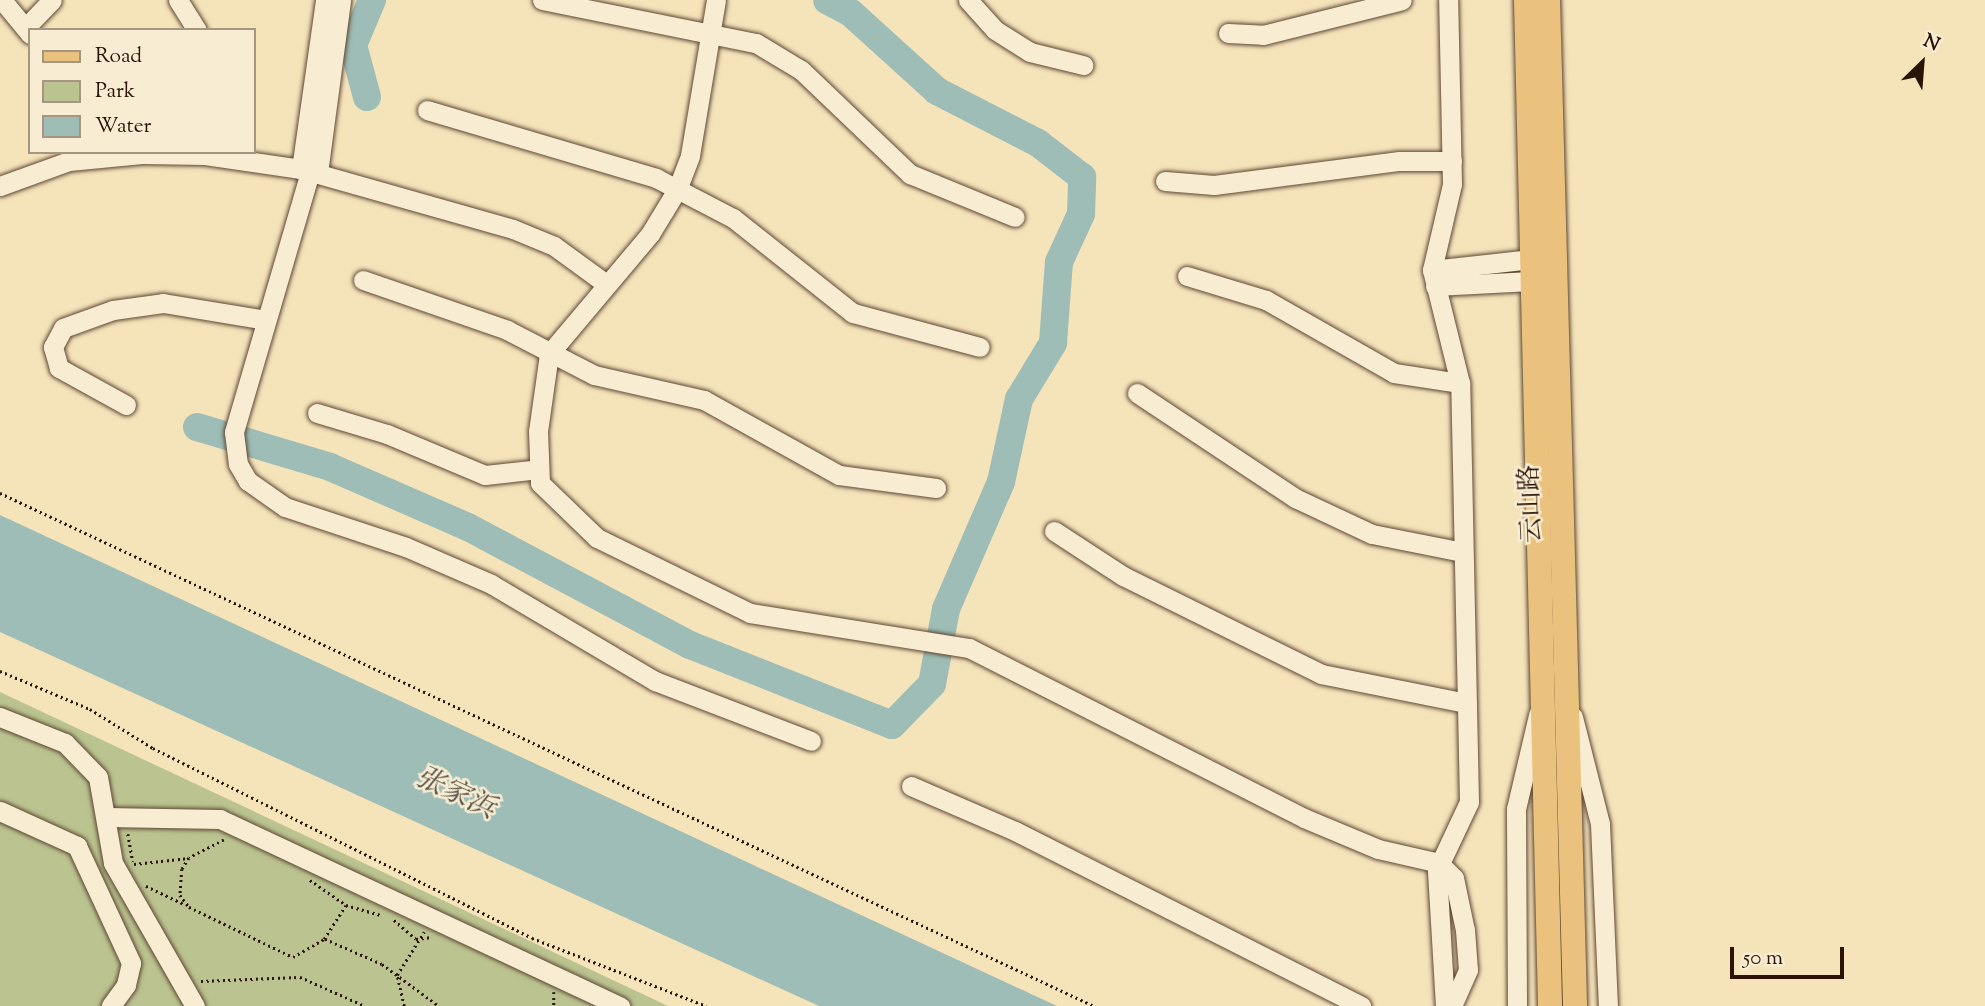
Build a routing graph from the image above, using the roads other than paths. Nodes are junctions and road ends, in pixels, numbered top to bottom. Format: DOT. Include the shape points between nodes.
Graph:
graph roads {
  1 [pos="2,0"];
  2 [pos="52,0"];
  3 [pos="178,0"];
  4 [pos="325,0"];
  5 [pos="340,0"];
  6 [pos="542,0"];
  7 [pos="716,0"];
  8 [pos="968,0"];
  9 [pos="1402,0"];
  10 [pos="1448,0"];
  11 [pos="1526,0"];
  12 [pos="1549,0"];
  13 [pos="30,28"];
  14 [pos="196,28"];
  15 [pos="28,30"];
  16 [pos="711,30"];
  17 [pos="1227,33"];
  18 [pos="1083,65"];
  19 [pos="427,110"];
  20 [pos="206,154"];
  21 [pos="70,157"];
  22 [pos="1452,161"];
  23 [pos="310,171"];
  24 [pos="1165,180"];
  25 [pos="0,186"];
  26 [pos="678,188"];
  27 [pos="1015,217"];
  28 [pos="1531,270"];
  29 [pos="1188,276"];
  30 [pos="1433,278"];
  31 [pos="363,279"];
  32 [pos="605,282"];
  33 [pos="266,320"];
  34 [pos="981,347"];
  35 [pos="549,354"];
  36 [pos="1460,383"];
  37 [pos="1137,393"];
  38 [pos="125,405"];
  39 [pos="317,413"];
  40 [pos="539,469"];
  41 [pos="936,488"];
  42 [pos="1054,531"];
  43 [pos="1463,552"];
  44 [pos="1542,701"];
  45 [pos="1567,701"];
  46 [pos="1466,703"];
  47 [pos="0,717"];
  48 [pos="811,741"];
  49 [pos="911,786"];
  50 [pos="0,811"];
  51 [pos="106,817"];
  52 [pos="1439,863"];
  53 [pos="111,1006"];
  54 [pos="195,1006"];
  55 [pos="620,1006"];
  56 [pos="1361,1006"];
  57 [pos="1445,1006"];
  58 [pos="1452,1006"];
  59 [pos="1517,1006"];
  60 [pos="1550,1006"];
  61 [pos="1575,1006"];
  62 [pos="1608,1006"];
  1 -- 15 [label="lane"];
  2 -- 13 [label="lane"];
  3 -- 14 [label="lane"];
  4 -- 23 [label="lane"];
  5 -- 23 [label="lane"];
  6 -- 16 [label="lane"];
  7 -- 16 [label="lane"];
  8 -- 18 [label="lane" via="995,30 1030,52"];
  9 -- 17 [label="lane" via="1264,35"];
  10 -- 22 [label="lane"];
  11 -- 28 [label="main road, 云山路"];
  12 -- 45 [label="main road, 云山路"];
  16 -- 26 [label="lane" via="691,156"];
  16 -- 27 [label="lane" via="783,55 910,174"];
  19 -- 26 [label="lane" via="602,157"];
  20 -- 21 [label="lane"];
  20 -- 23 [label="lane"];
  21 -- 25 [label="lane"];
  22 -- 24 [label="lane" via="1399,161 1214,185"];
  22 -- 30 [label="lane"];
  23 -- 32 [label="lane" via="513,229 554,246"];
  23 -- 33 [label="lane"];
  26 -- 32 [label="lane" via="650,234"];
  26 -- 34 [label="lane" via="733,218 853,313"];
  28 -- 30 [label="lane"];
  28 -- 44 [label="main road, 云山路"];
  29 -- 36 [label="lane" via="1266,300 1394,373"];
  30 -- 36 [label="lane"];
  31 -- 35 [label="lane" via="449,307"];
  32 -- 35 [label="lane"];
  33 -- 38 [label="lane" via="163,303 113,310 64,328 52,347 59,368"];
  33 -- 48 [label="lane" via="234,450 248,481 264,495 435,558 655,681"];
  35 -- 40 [label="lane"];
  35 -- 41 [label="lane" via="623,385 704,400 839,475"];
  36 -- 43 [label="lane"];
  37 -- 43 [label="lane" via="1295,498 1372,534"];
  39 -- 40 [label="lane" via="387,434 485,475"];
  40 -- 52 [label="lane" via="540,483 564,512 597,538 750,613 969,648 1304,818 1378,849"];
  42 -- 46 [label="lane" via="1124,576 1321,674"];
  43 -- 46 [label="lane"];
  44 -- 59 [label="lane" via="1516,809"];
  44 -- 60 [label="main road, 云山路"];
  45 -- 61 [label="main road, 云山路"];
  45 -- 62 [label="lane" via="1600,824"];
  46 -- 52 [label="lane" via="1469,802"];
  47 -- 51 [label="lane" via="83,755 98,777"];
  49 -- 56 [label="lane" via="1015,831"];
  50 -- 53 [label="lane" via="77,846 131,962 126,985"];
  51 -- 54 [label="lane" via="122,880"];
  51 -- 55 [label="lane" via="220,819"];
  52 -- 57 [label="lane"];
  52 -- 58 [label="lane" via="1454,878 1465,930 1468,971"];
}
